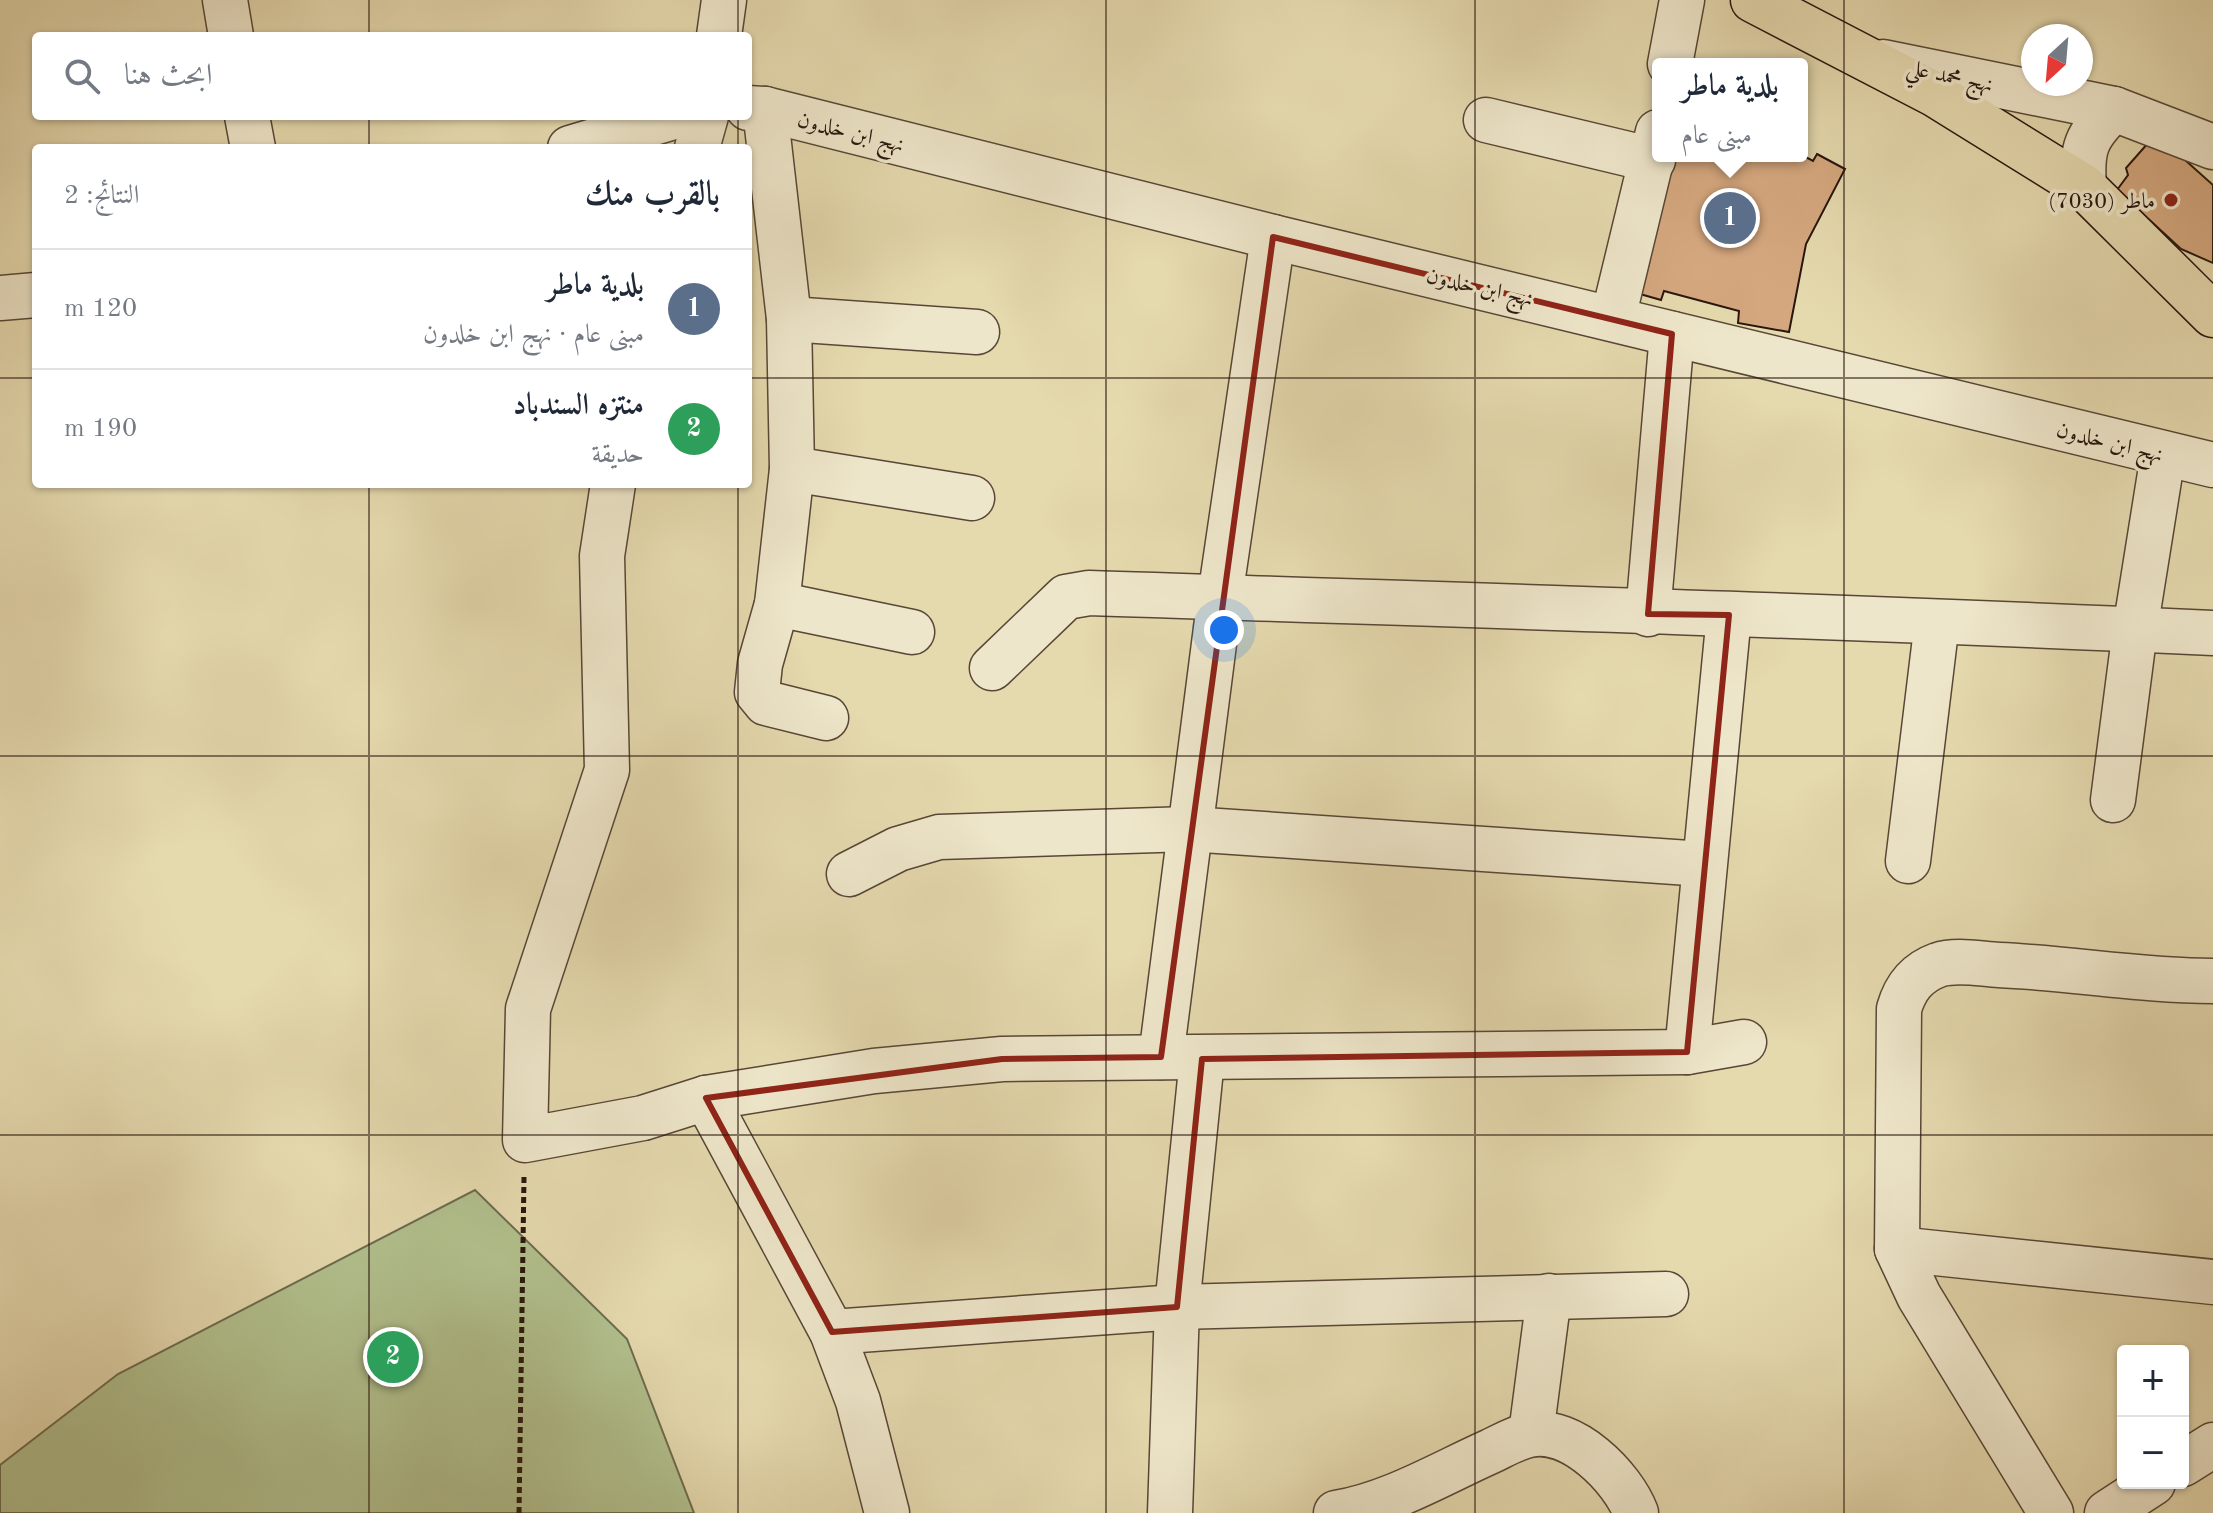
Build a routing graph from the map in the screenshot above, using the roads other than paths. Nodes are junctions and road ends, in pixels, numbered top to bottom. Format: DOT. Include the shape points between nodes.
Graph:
graph roads {
  1 [pos="225,0"];
  2 [pos="724,0"];
  3 [pos="1682,0"];
  4 [pos="1753,0"];
  5 [pos="230,32"];
  6 [pos="720,32"];
  7 [pos="1671,58"];
  8 [pos="1871,59"];
  9 [pos="756,108"];
  10 [pos="2114,109"];
  11 [pos="248,120"];
  12 [pos="664,120"];
  13 [pos="705,120"];
  14 [pos="1486,120"];
  15 [pos="252,144"];
  16 [pos="583,144"];
  17 [pos="698,144"];
  18 [pos="1652,145"];
  19 [pos="2213,147"];
  20 [pos="1652,162"];
  21 [pos="2084,187"];
  22 [pos="1273,237"];
  23 [pos="32,295"];
  24 [pos="0,298"];
  25 [pos="2213,315"];
  26 [pos="1613,318"];
  27 [pos="789,319"];
  28 [pos="977,332"];
  29 [pos="1672,334"];
  30 [pos="2163,455"];
  31 [pos="2213,465"];
  32 [pos="792,469"];
  33 [pos="612,488"];
  34 [pos="972,498"];
  35 [pos="1220,597"];
  36 [pos="777,604"];
  37 [pos="1648,614"];
  38 [pos="1729,615"];
  39 [pos="1937,622"];
  40 [pos="2135,630"];
  41 [pos="912,632"];
  42 [pos="2213,633"];
  43 [pos="992,668"];
  44 [pos="826,718"];
  45 [pos="2113,800"];
  46 [pos="1189,829"];
  47 [pos="1908,861"];
  48 [pos="1704,864"];
  49 [pos="849,874"];
  50 [pos="2213,981"];
  51 [pos="1744,1042"];
  52 [pos="1687,1052"];
  53 [pos="1182,1058"];
  54 [pos="706,1098"];
  55 [pos="1897,1249"];
  56 [pos="2213,1282"];
  57 [pos="1666,1294"];
  58 [pos="1549,1296"];
  59 [pos="1177,1307"];
  60 [pos="832,1332"];
  61 [pos="1531,1434"];
  62 [pos="2213,1445"];
  63 [pos="2189,1460"];
  64 [pos="2144,1489"];
  65 [pos="887,1513"];
  66 [pos="1170,1513"];
  67 [pos="1336,1513"];
  68 [pos="1636,1513"];
  69 [pos="2051,1513"];
  70 [pos="2107,1513"];
  1 -- 5 [label="street"];
  2 -- 6 [label="street"];
  3 -- 7 [label="street"];
  4 -- 8 [label="main road"];
  8 -- 10 [label="street, نهج محمد علي"];
  8 -- 21 [label="main road"];
  9 -- 22 [label="street, نهج ابن خلدون"];
  9 -- 27 [label="street"];
  10 -- 19 [label="street, نهج محمد علي"];
  10 -- 21 [label="street" via="2093,129 2082,156"];
  11 -- 15 [label="street"];
  12 -- 16 [label="street"];
  13 -- 17 [label="street"];
  14 -- 18 [label="street"];
  20 -- 26 [label="street"];
  21 -- 25 [label="main road"];
  22 -- 26 [label="street, نهج ابن خلدون"];
  22 -- 35 [label="street"];
  23 -- 24 [label="street"];
  26 -- 29 [label="street, نهج ابن خلدون"];
  27 -- 28 [label="street"];
  27 -- 32 [label="street"];
  29 -- 30 [label="street, نهج ابن خلدون"];
  29 -- 37 [label="street"];
  30 -- 31 [label="street, نهج ابن خلدون"];
  30 -- 40 [label="street"];
  32 -- 34 [label="street"];
  32 -- 36 [label="street"];
  33 -- 54 [label="street" via="602,556 607,770 528,1009 525,1140 643,1118"];
  35 -- 37 [label="street"];
  35 -- 43 [label="street" via="1073,594"];
  35 -- 46 [label="street"];
  36 -- 41 [label="street"];
  36 -- 44 [label="street" via="757,692 766,703"];
  37 -- 38 [label="street"];
  38 -- 39 [label="street"];
  38 -- 48 [label="street"];
  39 -- 40 [label="street"];
  39 -- 47 [label="street"];
  40 -- 42 [label="street"];
  40 -- 45 [label="street"];
  46 -- 48 [label="street"];
  46 -- 49 [label="street" via="939,837 898,849"];
  46 -- 53 [label="street"];
  48 -- 52 [label="street"];
  50 -- 55 [label="street" via="1963,963 1925,970 1904,990 1899,1009"];
  51 -- 52 [label="street"];
  52 -- 53 [label="street"];
  53 -- 54 [label="street" via="1002,1059 874,1071"];
  53 -- 59 [label="street"];
  54 -- 60 [label="street"];
  55 -- 56 [label="street"];
  55 -- 69 [label="street" via="1919,1296"];
  57 -- 58 [label="street"];
  58 -- 59 [label="street"];
  58 -- 61 [label="street"];
  59 -- 60 [label="street"];
  59 -- 66 [label="street"];
  60 -- 65 [label="street" via="858,1401"];
  61 -- 67 [label="street" via="1387,1499"];
  61 -- 68 [label="street" via="1551,1437 1598,1460 1614,1473"];
  62 -- 63 [label="street"];
  64 -- 70 [label="street"];
}
